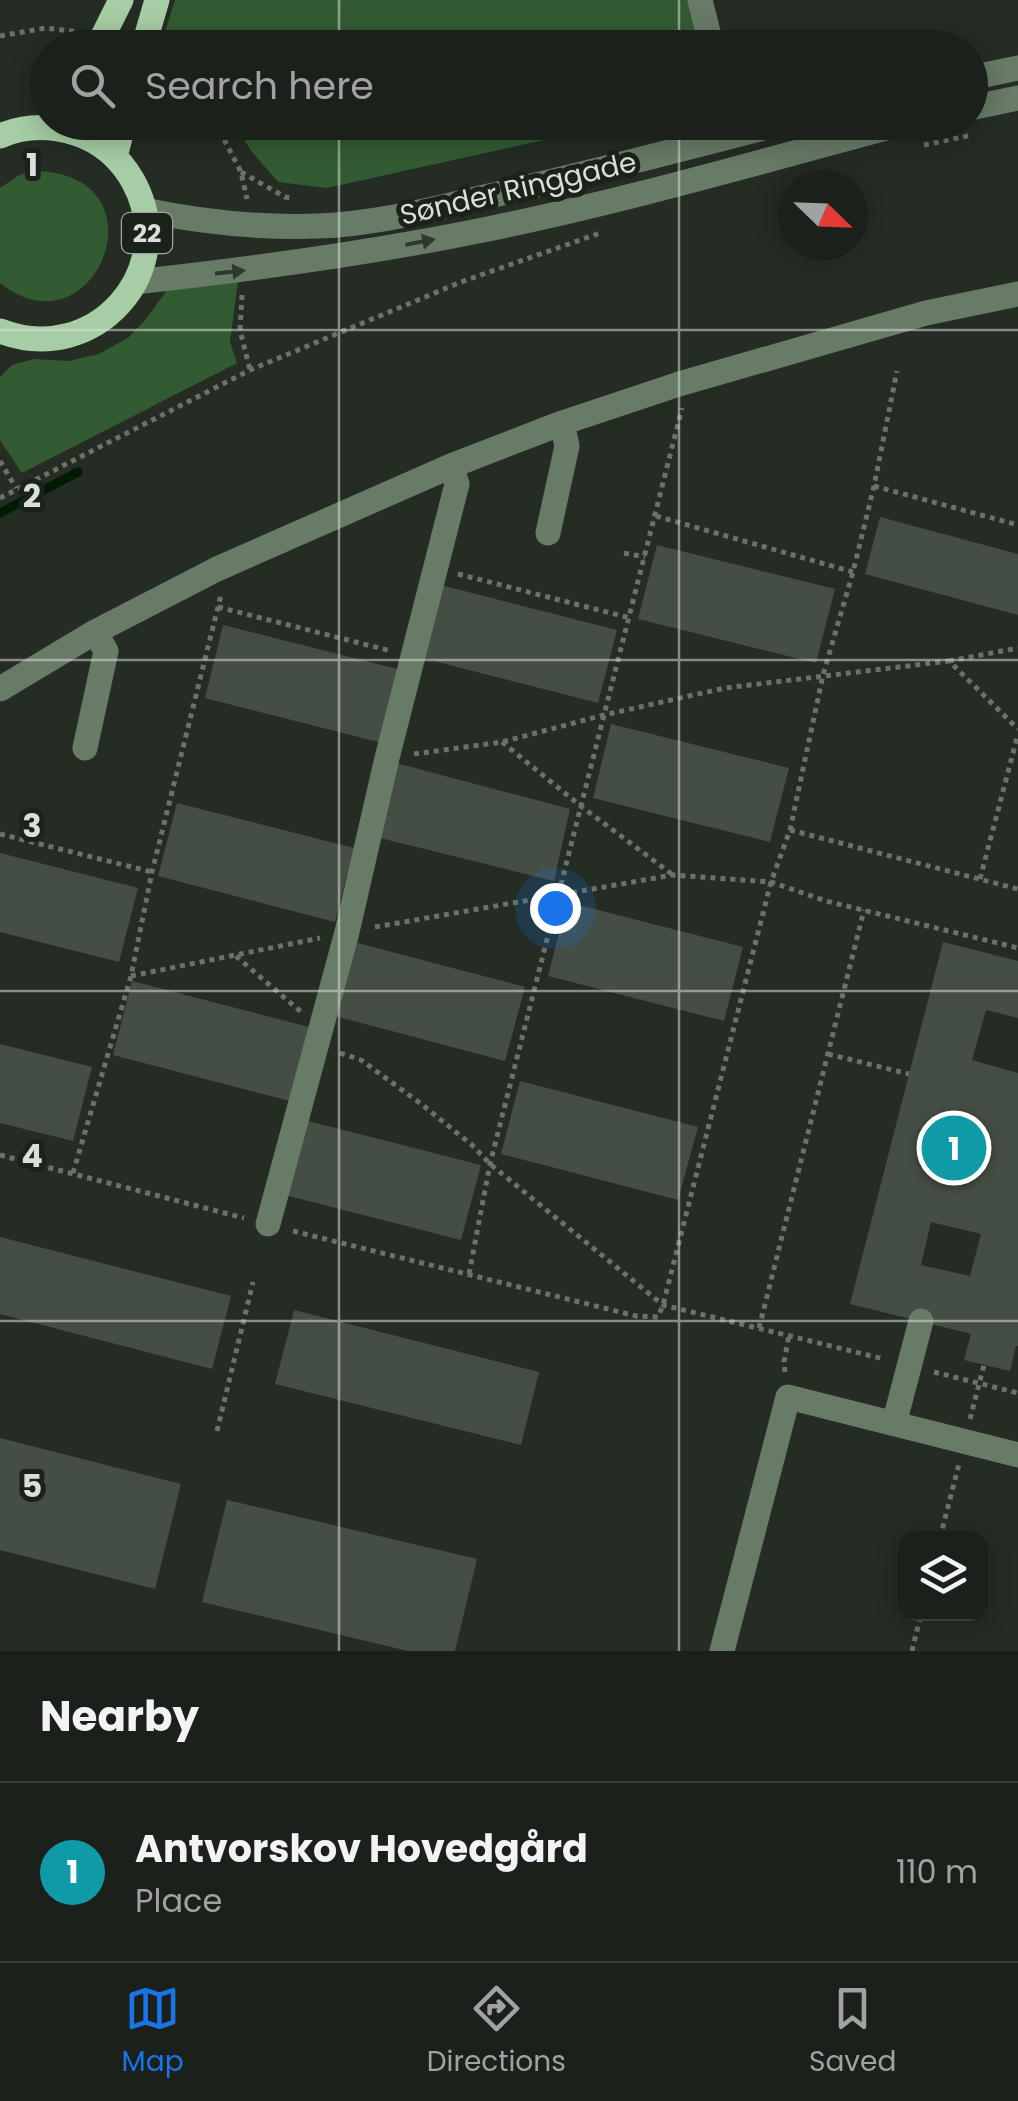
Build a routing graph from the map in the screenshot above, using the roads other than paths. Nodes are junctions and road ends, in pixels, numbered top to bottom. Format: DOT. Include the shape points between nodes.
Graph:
graph roads {
  1 [pos="121,0"];
  2 [pos="157,0"];
  3 [pos="700,0"];
  4 [pos="106,30"];
  5 [pos="148,30"];
  6 [pos="708,30"];
  7 [pos="1018,68"];
  8 [pos="988,74"];
  9 [pos="1018,98"];
  10 [pos="988,104"];
  11 [pos="30,127"];
  12 [pos="0,136"];
  13 [pos="95,140"];
  14 [pos="119,140"];
  15 [pos="694,140"];
  16 [pos="734,140"];
  17 [pos="884,140"];
  18 [pos="115,157"];
  19 [pos="741,166"];
  20 [pos="144,210"];
  21 [pos="135,282"];
  22 [pos="1018,294"];
  23 [pos="5,339"];
  24 [pos="562,422"];
  25 [pos="451,466"];
  26 [pos="548,533"];
  27 [pos="95,632"];
  28 [pos="0,688"];
  29 [pos="85,748"];
  30 [pos="268,1224"];
  31 [pos="921,1321"];
  32 [pos="894,1424"];
  33 [pos="1018,1455"];
  34 [pos="722,1651"];
  1 -- 4 [label="main road"];
  2 -- 5 [label="main road"];
  3 -- 6 [label="street"];
  7 -- 8 [label="street"];
  9 -- 10 [label="street"];
  11 -- 12 [label="main road, 22"];
  13 -- 18 [label="main road, 22"];
  14 -- 18 [label="main road"];
  15 -- 20 [label="street, Sønder Ringgade" via="564,179 401,216 321,226 248,225"];
  16 -- 19 [label="street"];
  17 -- 19 [label="street, Sønder Ringgade"];
  18 -- 20 [label="main road, 22"];
  21 -- 19 [label="street, Sønder Ringgade, one-way" via="400,246"];
  20 -- 21 [label="main road, 22" via="148,240"];
  21 -- 23 [label="main road, 22" via="118,308 88,329 52,340"];
  22 -- 24 [label="street" via="926,313"];
  24 -- 25 [label="street"];
  24 -- 26 [label="street" via="567,446"];
  25 -- 27 [label="street" via="218,569"];
  25 -- 30 [label="street" via="457,484"];
  27 -- 28 [label="street"];
  27 -- 29 [label="street" via="106,652"];
  31 -- 32 [label="street"];
  32 -- 33 [label="street"];
  32 -- 34 [label="street" via="788,1398"];
}
